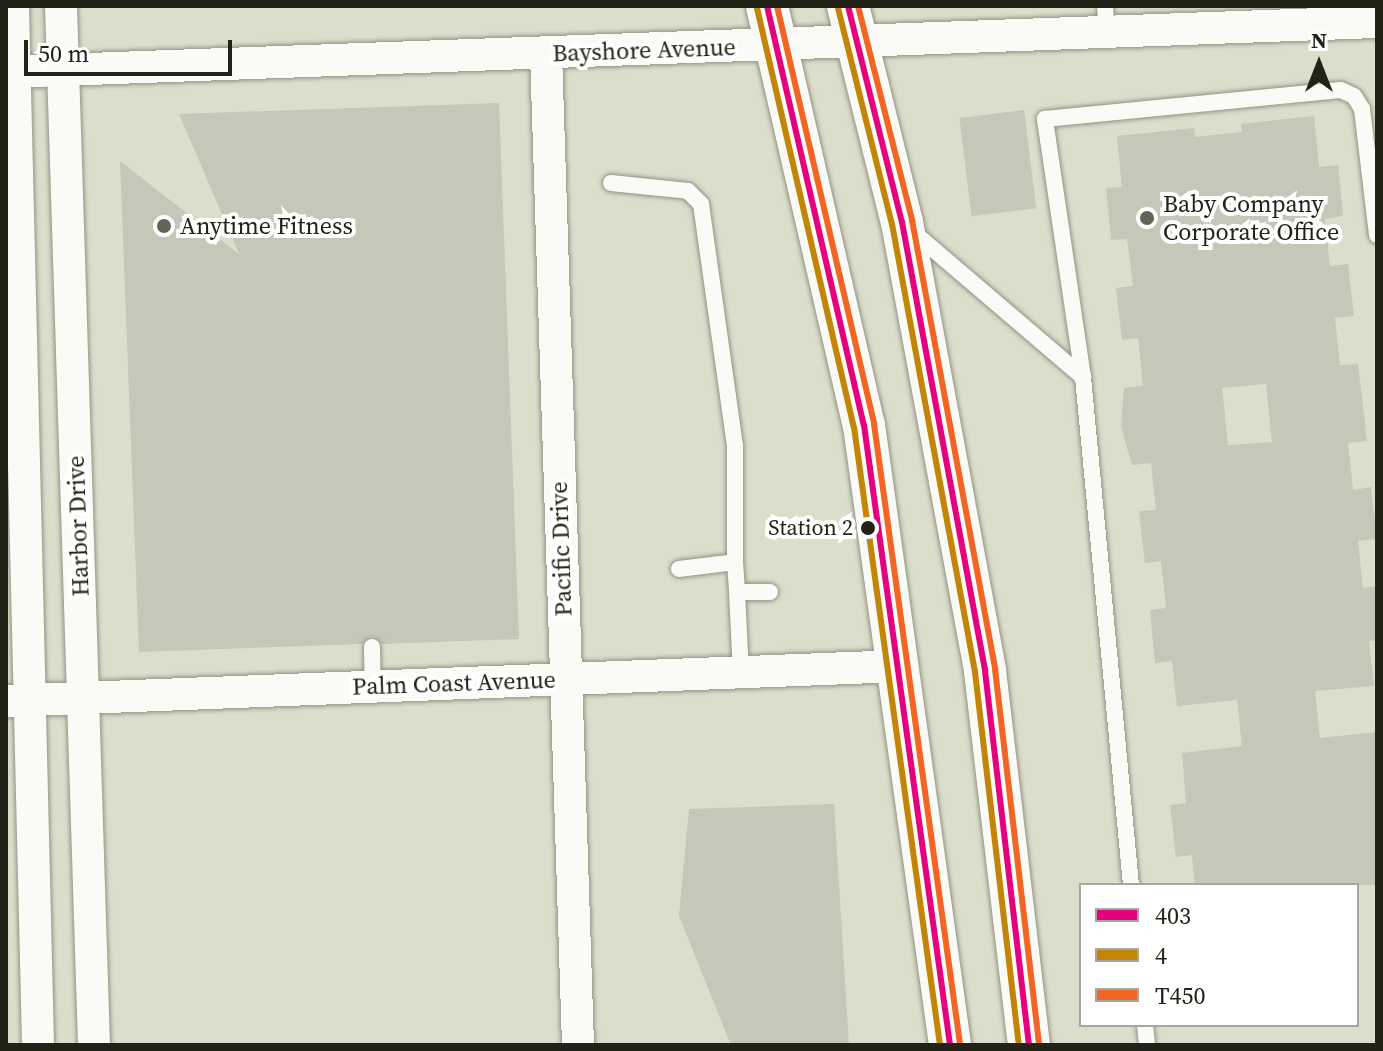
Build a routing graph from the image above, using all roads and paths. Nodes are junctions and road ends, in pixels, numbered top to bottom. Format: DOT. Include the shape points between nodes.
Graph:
graph roads {
  1 [pos="13,6"];
  2 [pos="61,6"];
  3 [pos="767,6"];
  4 [pos="1106,20"];
  5 [pos="1377,22"];
  6 [pos="853,24"];
  7 [pos="776,46"];
  8 [pos="546,54"];
  9 [pos="64,70"];
  10 [pos="11,71"];
  11 [pos="611,183"];
  12 [pos="902,222"];
  13 [pos="1377,235"];
  14 [pos="1083,377"];
  15 [pos="735,562"];
  16 [pos="679,569"];
  17 [pos="737,592"];
  18 [pos="770,592"];
  19 [pos="372,647"];
  20 [pos="901,666"];
  21 [pos="741,673"];
  22 [pos="565,679"];
  23 [pos="373,686"];
  24 [pos="83,698"];
  25 [pos="20,700"];
  26 [pos="1131,883"];
  27 [pos="38,1045"];
  28 [pos="94,1045"];
  29 [pos="578,1045"];
  30 [pos="950,1045"];
  31 [pos="1029,1045"];
  1 -- 10 [label="street, Harbor Drive"];
  2 -- 9 [label="street, Harbor Drive"];
  3 -- 7 [label="street"];
  4 -- 5 [label="street, Bayshore Avenue"];
  4 -- 6 [label="street, Bayshore Avenue"];
  6 -- 7 [label="street, Bayshore Avenue"];
  6 -- 12 [label="street"];
  7 -- 8 [label="street, Bayshore Avenue"];
  7 -- 20 [label="street" via="864,425"];
  8 -- 9 [label="street, Bayshore Avenue"];
  8 -- 22 [label="street, Pacific Drive"];
  9 -- 10 [label="street, Bayshore Avenue"];
  9 -- 24 [label="street, Harbor Drive"];
  10 -- 25 [label="street, Harbor Drive"];
  11 -- 15 [label="lane" via="688,191 701,204 735,446"];
  12 -- 14 [label="lane"];
  12 -- 31 [label="street" via="985,671"];
  13 -- 14 [label="lane" via="1362,109 1354,96 1341,90 1045,119"];
  14 -- 26 [label="lane"];
  15 -- 16 [label="lane"];
  15 -- 17 [label="lane"];
  17 -- 18 [label="lane"];
  17 -- 21 [label="lane"];
  19 -- 23 [label="lane"];
  20 -- 21 [label="street, Palm Coast Avenue"];
  20 -- 30 [label="street"];
  21 -- 22 [label="street, Palm Coast Avenue"];
  22 -- 23 [label="street, Palm Coast Avenue"];
  22 -- 29 [label="street, Pacific Drive"];
  23 -- 24 [label="street, Palm Coast Avenue"];
  24 -- 25 [label="street, Palm Coast Avenue"];
  24 -- 28 [label="street, Harbor Drive"];
  25 -- 27 [label="street, Harbor Drive"];
}
